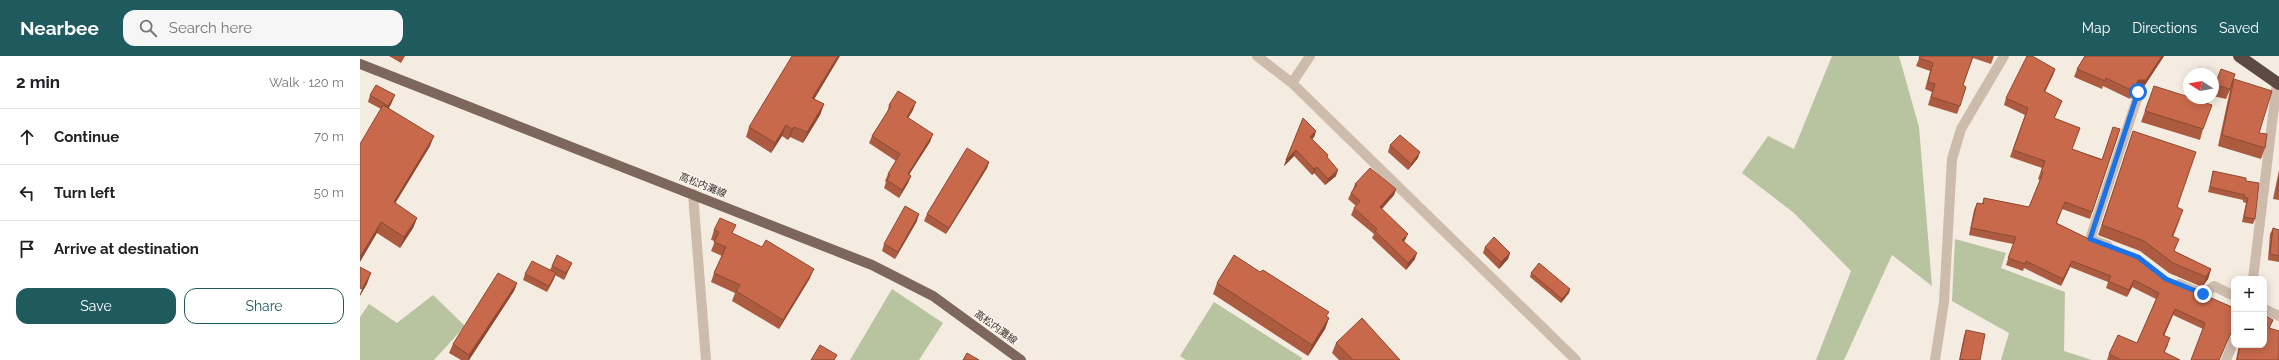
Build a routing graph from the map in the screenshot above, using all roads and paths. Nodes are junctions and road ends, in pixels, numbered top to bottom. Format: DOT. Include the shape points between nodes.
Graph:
graph roads {
  1 [pos="1257,56"];
  2 [pos="1310,56"];
  3 [pos="2004,56"];
  4 [pos="2239,56"];
  5 [pos="360,64"];
  6 [pos="1292,83"];
  7 [pos="2278,83"];
  8 [pos="2138,92"];
  9 [pos="693,194"];
  10 [pos="2118,249"];
  11 [pos="2253,276"];
  12 [pos="2166,279"];
  13 [pos="2231,294"];
  14 [pos="2267,310"];
  15 [pos="2279,316"];
  16 [pos="2231,348"];
  17 [pos="706,360"];
  18 [pos="1021,360"];
  19 [pos="1576,360"];
  20 [pos="1935,360"];
  21 [pos="2226,360"];
  1 -- 6 [label="street"];
  2 -- 6 [label="street"];
  3 -- 20 [label="street" via="1961,130 1952,158 1944,302"];
  4 -- 7 [label="highway"];
  5 -- 9 [label="main road, 高松内灘線"];
  6 -- 19 [label="street"];
  7 -- 11 [label="street"];
  8 -- 10 [label="street" via="2090,239"];
  9 -- 17 [label="street"];
  9 -- 18 [label="main road, 高松内灘線" via="872,265 933,296"];
  12 -- 13 [label="street" via="2203,294 2214,286"];
  14 -- 15 [label="street"];
  16 -- 21 [label="street"];
}
